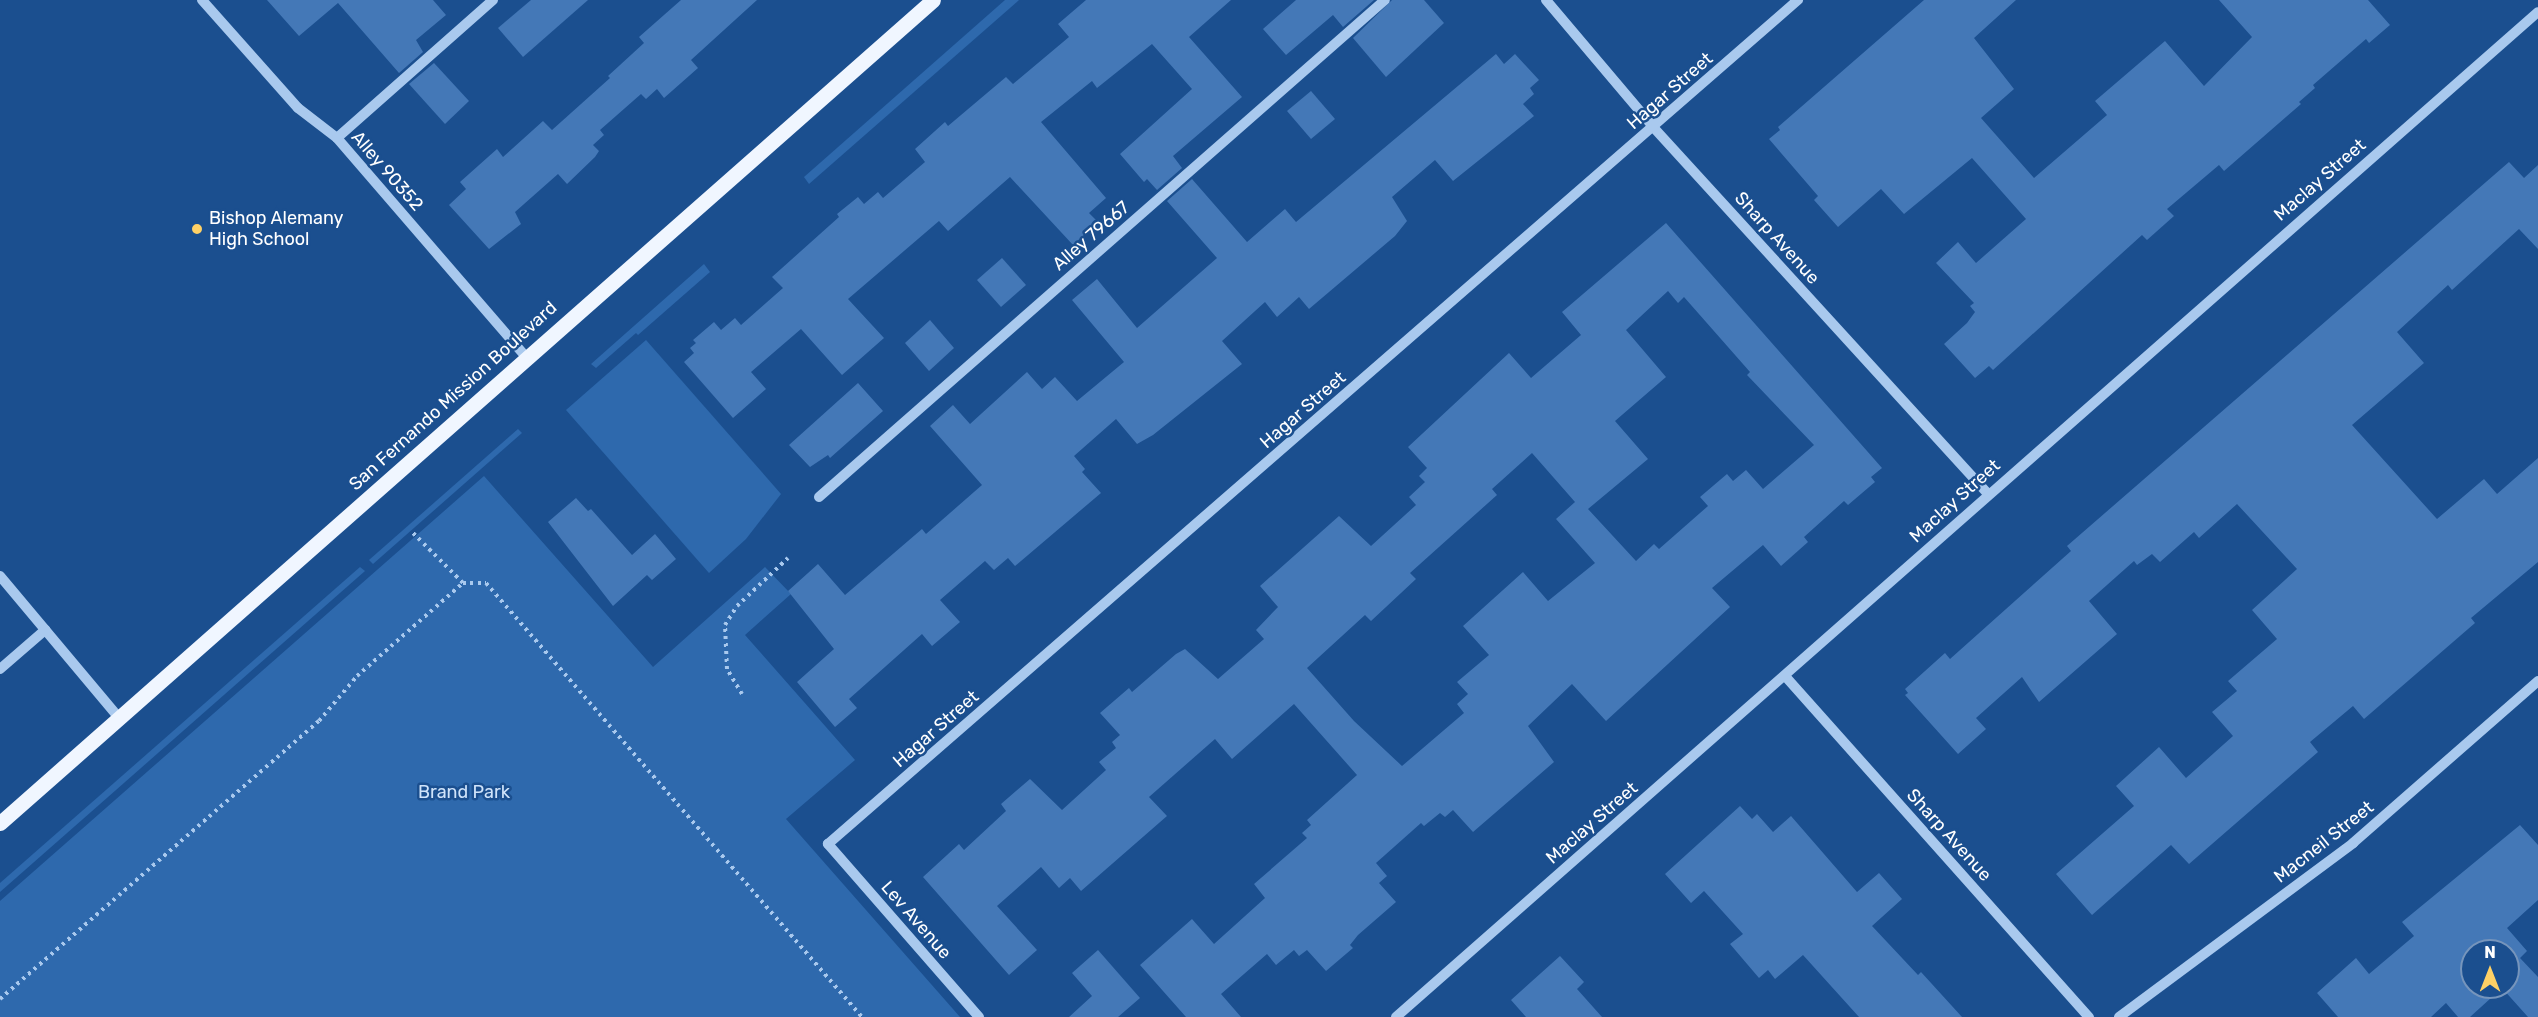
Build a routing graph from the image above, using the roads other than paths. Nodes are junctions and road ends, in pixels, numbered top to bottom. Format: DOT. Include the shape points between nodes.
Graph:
graph roads {
  1 [pos="202,0"];
  2 [pos="493,0"];
  3 [pos="933,0"];
  4 [pos="1385,0"];
  5 [pos="1546,0"];
  6 [pos="1798,0"];
  7 [pos="2538,12"];
  8 [pos="1654,128"];
  9 [pos="337,138"];
  10 [pos="525,356"];
  11 [pos="1988,494"];
  12 [pos="819,497"];
  13 [pos="0,576"];
  14 [pos="45,630"];
  15 [pos="0,669"];
  16 [pos="1785,676"];
  17 [pos="2538,681"];
  18 [pos="119,718"];
  19 [pos="0,823"];
  20 [pos="828,844"];
  21 [pos="979,1017"];
  22 [pos="1396,1017"];
  23 [pos="2088,1017"];
  24 [pos="2120,1017"];
  1 -- 9 [label="street" via="298,108"];
  2 -- 9 [label="street, Alley 90352"];
  3 -- 10 [label="main road, San Fernando Mission Boulevard"];
  4 -- 12 [label="street, Alley 79667"];
  5 -- 8 [label="street, Sharp Avenue"];
  6 -- 8 [label="street, Hagar Street"];
  7 -- 11 [label="street, Maclay Street"];
  8 -- 11 [label="street, Sharp Avenue"];
  8 -- 20 [label="street, Hagar Street"];
  9 -- 10 [label="street, Alley 90352"];
  10 -- 18 [label="main road, San Fernando Mission Boulevard"];
  11 -- 16 [label="street, Maclay Street"];
  13 -- 14 [label="street"];
  14 -- 15 [label="street"];
  14 -- 18 [label="street"];
  16 -- 22 [label="street, Maclay Street"];
  16 -- 23 [label="street, Sharp Avenue"];
  17 -- 24 [label="street, Macneil Street" via="2353,843"];
  18 -- 19 [label="main road, San Fernando Mission Boulevard"];
  20 -- 21 [label="street, Lev Avenue"];
}
